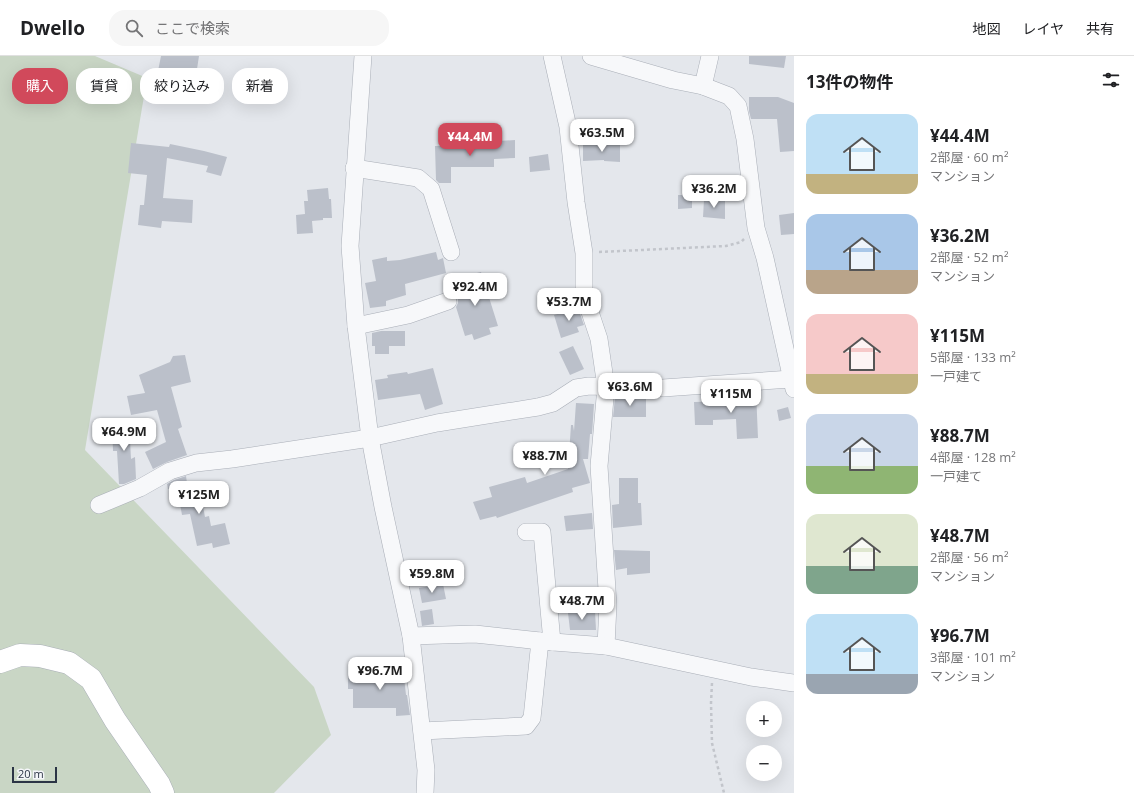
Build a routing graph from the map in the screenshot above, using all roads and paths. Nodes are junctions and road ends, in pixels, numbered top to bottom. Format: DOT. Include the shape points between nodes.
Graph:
graph roads {
  1 [pos="363,56"];
  2 [pos="552,56"];
  3 [pos="591,56"];
  4 [pos="710,56"];
  5 [pos="703,86"];
  6 [pos="354,168"];
  7 [pos="756,228"];
  8 [pos="451,252"];
  9 [pos="584,253"];
  10 [pos="448,301"];
  11 [pos="356,326"];
  12 [pos="793,384"];
  13 [pos="606,387"];
  14 [pos="370,438"];
  15 [pos="99,505"];
  16 [pos="526,532"];
  17 [pos="411,636"];
  18 [pos="546,641"];
  19 [pos="606,646"];
  20 [pos="0,662"];
  21 [pos="713,669"];
  22 [pos="794,683"];
  23 [pos="422,732"];
  24 [pos="163,793"];
  25 [pos="425,793"];
  26 [pos="724,793"];
  1 -- 6 [label="street"];
  2 -- 9 [label="street" via="568,127"];
  3 -- 5 [label="street"];
  4 -- 5 [label="street"];
  5 -- 7 [label="street" via="728,96 738,106 745,139"];
  6 -- 8 [label="street" via="418,178 431,189"];
  6 -- 11 [label="street" via="350,246"];
  7 -- 9 [label="path" via="741,242 726,246"];
  7 -- 12 [label="street"];
  9 -- 13 [label="street" via="584,294 599,339"];
  10 -- 11 [label="street" via="408,315"];
  11 -- 14 [label="street"];
  12 -- 13 [label="street"];
  13 -- 14 [label="street" via="576,388 552,403 538,407 437,422"];
  13 -- 19 [label="street" via="599,466 608,605"];
  14 -- 15 [label="street" via="196,463 170,471 140,488"];
  14 -- 17 [label="street"];
  16 -- 18 [label="street" via="542,532"];
  17 -- 18 [label="street" via="476,634"];
  17 -- 23 [label="street"];
  18 -- 19 [label="street"];
  18 -- 23 [label="street" via="532,718 526,726"];
  19 -- 21 [label="street"];
  20 -- 24 [label="main road" via="20,655 40,656 69,663 90,679"];
  21 -- 22 [label="street"];
  21 -- 26 [label="path" via="712,743"];
  23 -- 25 [label="street" via="426,770"];
}
